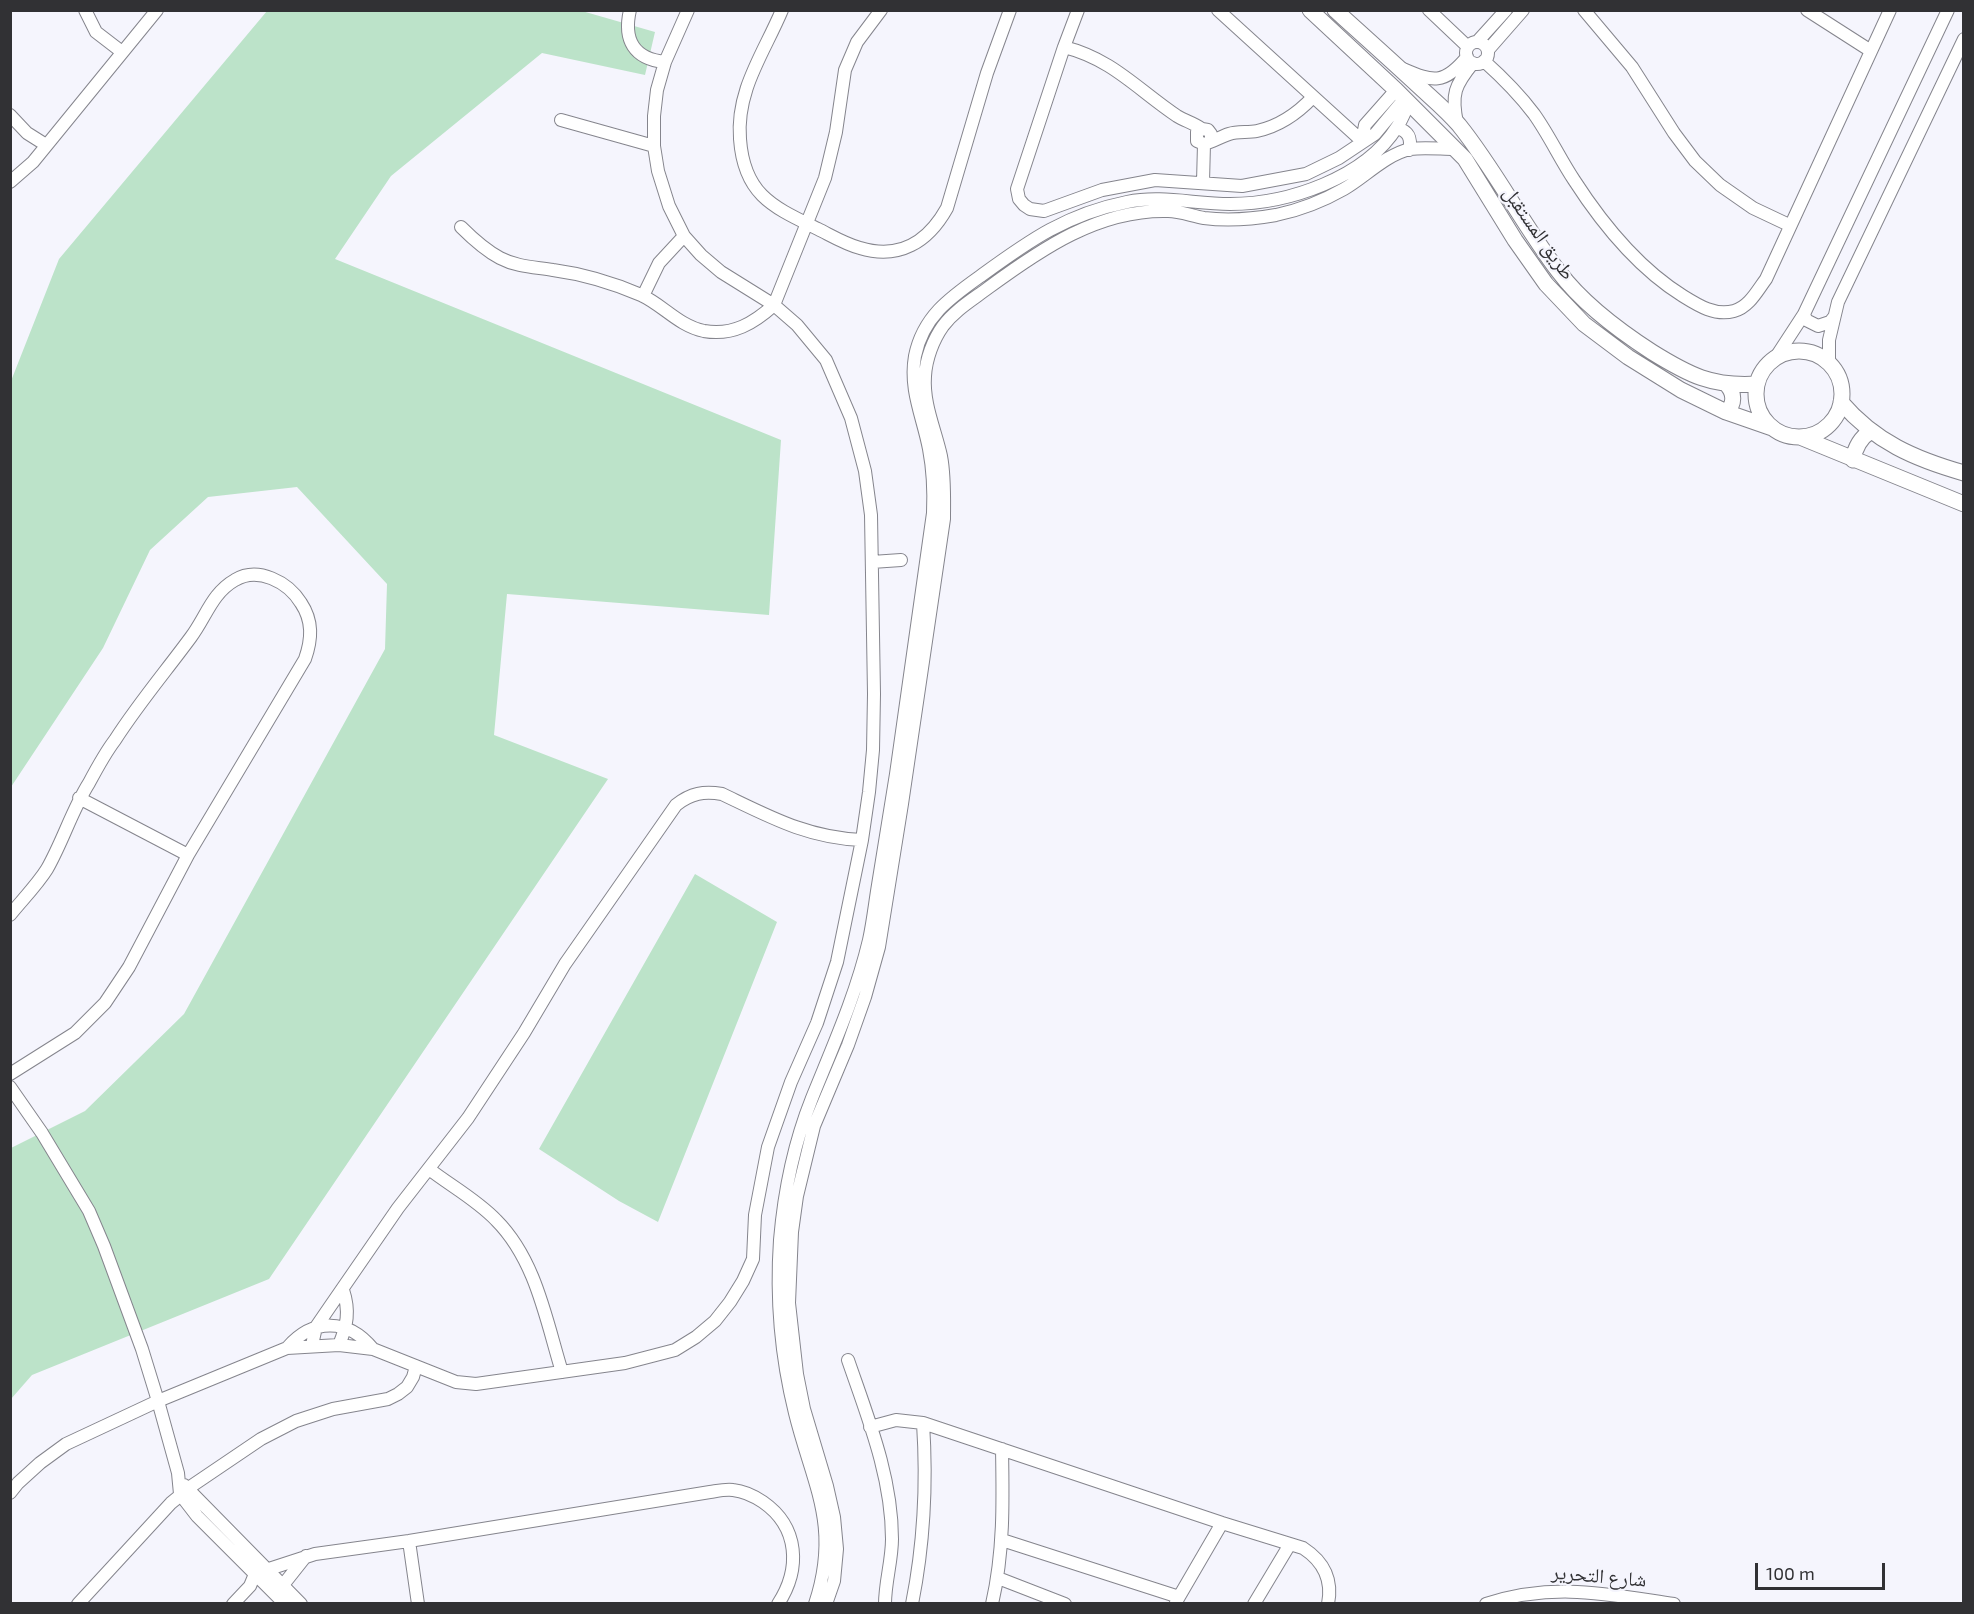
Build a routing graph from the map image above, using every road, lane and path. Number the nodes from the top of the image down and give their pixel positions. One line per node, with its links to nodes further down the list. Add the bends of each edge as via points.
1 (85, 10): 22 (street, via 96,32)
2 (157, 10): 22 (street)
3 (630, 10): 24 (street, via 628,37 634,48 653,61)
4 (687, 10): 24 (street)
5 (782, 10): 40 (street, via 742,99 740,140 748,176 757,191 769,204)
6 (881, 10): 40 (street, via 857,42 845,70 829,165)
7 (1010, 10): 40 (street, via 947,208 938,224 911,246 877,252)
8 (1078, 10): 20 (street)
9 (1218, 10): 26 (street)
10 (1310, 10): 27 (main road, طريق المستقبل)
11 (1335, 10): 25 (main road, طريق المستقبل)
12 (1429, 10): 23 (street)
13 (1506, 10): 23 (street)
14 (1523, 10): 23 (street)
15 (1584, 10): 41 (street, via 1632,67 1695,161 1753,208)
16 (1807, 10): 21 (street)
17 (1890, 10): 21 (street)
18 (1948, 10): 46 (street)
19 (1964, 39): 47 (street)
20 (1064, 47): 32 (street, via 1102,60); 39 (street, via 1017,189 1024,205 1044,211 1101,190 1155,180)
21 (1871, 51): 41 (street)
22 (122, 52): 34 (street)
23 (1476, 53): 25 (street, via 1446,76 1428,80); 30 (street, via 1454,90); 41 (street, via 1528,106 1574,180 1622,244 1672,289 1705,309 1734,311 1746,305 1766,279)
24 (665, 62): 35 (street, via 657,90)
25 (1400, 68): 30 (main road, طريق المستقبل)
26 (1312, 97): 32 (street, via 1294,115 1272,127 1230,134 1214,128); 33 (street)
27 (1403, 97): 31 (street); 33 (street, via 1365,125); 36 (main road, طريق المستقبل)
28 (10, 115): 34 (street)
29 (561, 120): 35 (street)
30 (1457, 123): 50 (main road, طريق المستقبل, via 1560,274 1597,312 1684,372)
31 (1397, 128): 37 (street, via 1409,135); 63 (street, via 1369,157 1336,180 1299,195 1232,204 1166,198 1129,201 1058,224 1026,242 946,301 932,317 915,355 913,376 931,459 933,513)
32 (1203, 136): 39 (street)
33 (1362, 141): 39 (street, via 1306,174 1242,186)
34 (46, 145): 38 (street, via 21,175)
35 (654, 146): 43 (street, via 657,171)
36 (1455, 149): 37 (street); 53 (main road, طريق المستقبل, via 1546,284 1584,324 1655,374)
37 (1409, 150): 63 (street, via 1345,189 1312,205 1277,215 1204,218 1169,211 1133,214 1098,223 1033,255 954,313 943,327 928,358 925,393 941,457 944,519)
38 (10, 182)
39 (1203, 182)
40 (807, 224): 45 (street)
41 (1789, 225)
42 (461, 227): 44 (street, via 502,259 584,276)
43 (684, 236): 44 (street, via 659,263); 45 (street, via 721,272)
44 (643, 297): 45 (street, via 686,324 724,332 743,328)
45 (774, 305): 61 (street, via 826,360 850,418 865,471)
46 (1804, 314): 47 (street, via 1806,320 1818,326); 48 (street)
47 (1834, 317): 49 (street)
48 (1774, 360): 49 (main road, via 1802,351); 51 (main road)
49 (1829, 364): 52 (main road, via 1839,377)
50 (1726, 384): 51 (main road, طريق المستقبل); 53 (main road, via 1733,398)
51 (1757, 384): 54 (main road, via 1760,413)
52 (1841, 402): 55 (main road); 56 (main road, via 1838,413 1822,431)
53 (1726, 412): 54 (main road, طريق المستقبل)
54 (1772, 428): 56 (main road)
55 (1871, 431): 57 (main road, via 1860,440); 58 (main road, via 1903,452)
56 (1800, 437): 57 (main road)
57 (1853, 460): 59 (main road)
58 (1964, 473)
59 (1964, 504)
60 (901, 560): 61 (street)
61 (872, 562): 64 (street, via 873,743)
62 (80, 798): 65 (street); 65 (street, via 114,740 194,634 219,592 247,575 282,583 305,609 311,625 311,642 305,659); 66 (street, via 47,869)
63 (897, 804): 105 (street, via 869,939 853,994 800,1133 780,1238 779,1309 787,1379 824,1512 826,1551); 106 (street, via 879,947 862,1006 814,1126 792,1232 789,1303 796,1374 834,1517 837,1549 834,1581)
64 (862, 840): 69 (street, via 801,830 722,794 709,792 684,799 670,812 565,964 497,1076); 79 (street, via 837,962 768,1147 755,1215 753,1259 743,1281 715,1321 675,1350 625,1363)
65 (188, 855): 67 (street, via 142,945 105,1003 75,1033)
66 (10, 915)
67 (10, 1074)
68 (10, 1087): 80 (street, via 89,1211 124,1297)
69 (429, 1169): 70 (street, via 386,1224); 79 (street, via 494,1218 516,1245 532,1276)
70 (343, 1290): 71 (street); 72 (street)
71 (316, 1327): 72 (street); 73 (street); 75 (street)
72 (346, 1328): 74 (street); 76 (street)
73 (312, 1345): 74 (street); 75 (street)
74 (339, 1345): 76 (street)
75 (287, 1348): 80 (street)
76 (373, 1349): 78 (street)
77 (848, 1360): 82 (street)
78 (416, 1366): 79 (street, via 456,1382 476,1384); 84 (street, via 407,1387 388,1400 333,1409 296,1421)
79 (562, 1372)
80 (158, 1401): 84 (street); 85 (street, via 66,1444 39,1463)
81 (924, 1422): 82 (street, via 896,1420); 83 (street); 108 (street, via 925,1486)
82 (870, 1427): 107 (street, via 890,1508 892,1539)
83 (1002, 1449): 87 (street); 88 (street)
84 (183, 1488): 86 (street); 99 (street)
85 (10, 1493)
86 (202, 1512): 91 (street); 92 (street)
87 (1222, 1523): 90 (street); 98 (street)
88 (1002, 1540): 95 (street); 98 (street)
89 (409, 1541): 93 (street); 103 (street); 104 (street, via 735,1490 756,1497 771,1508 790,1537 793,1573)
90 (1290, 1544): 111 (street); 112 (street, via 1303,1548 1324,1566 1329,1580)
91 (245, 1546): 92 (street); 94 (street)
92 (236, 1555): 96 (street)
93 (306, 1556): 94 (street); 97 (street)
94 (269, 1569): 97 (street)
95 (998, 1578): 109 (street); 110 (street)
96 (256, 1581): 100 (street); 101 (street)
97 (283, 1585): 102 (street)
98 (1177, 1600)
99 (78, 1604)
100 (233, 1604)
101 (285, 1604)
102 (301, 1604)
103 (418, 1604)
104 (778, 1604)
105 (815, 1604)
106 (826, 1604)
107 (885, 1604)
108 (912, 1604)
109 (992, 1604)
110 (1065, 1604)
111 (1254, 1604)
112 (1329, 1604)
113 (1486, 1604): 114 (street, شارع التحرير, via 1524,1593 1567,1590)
114 (1674, 1604)

